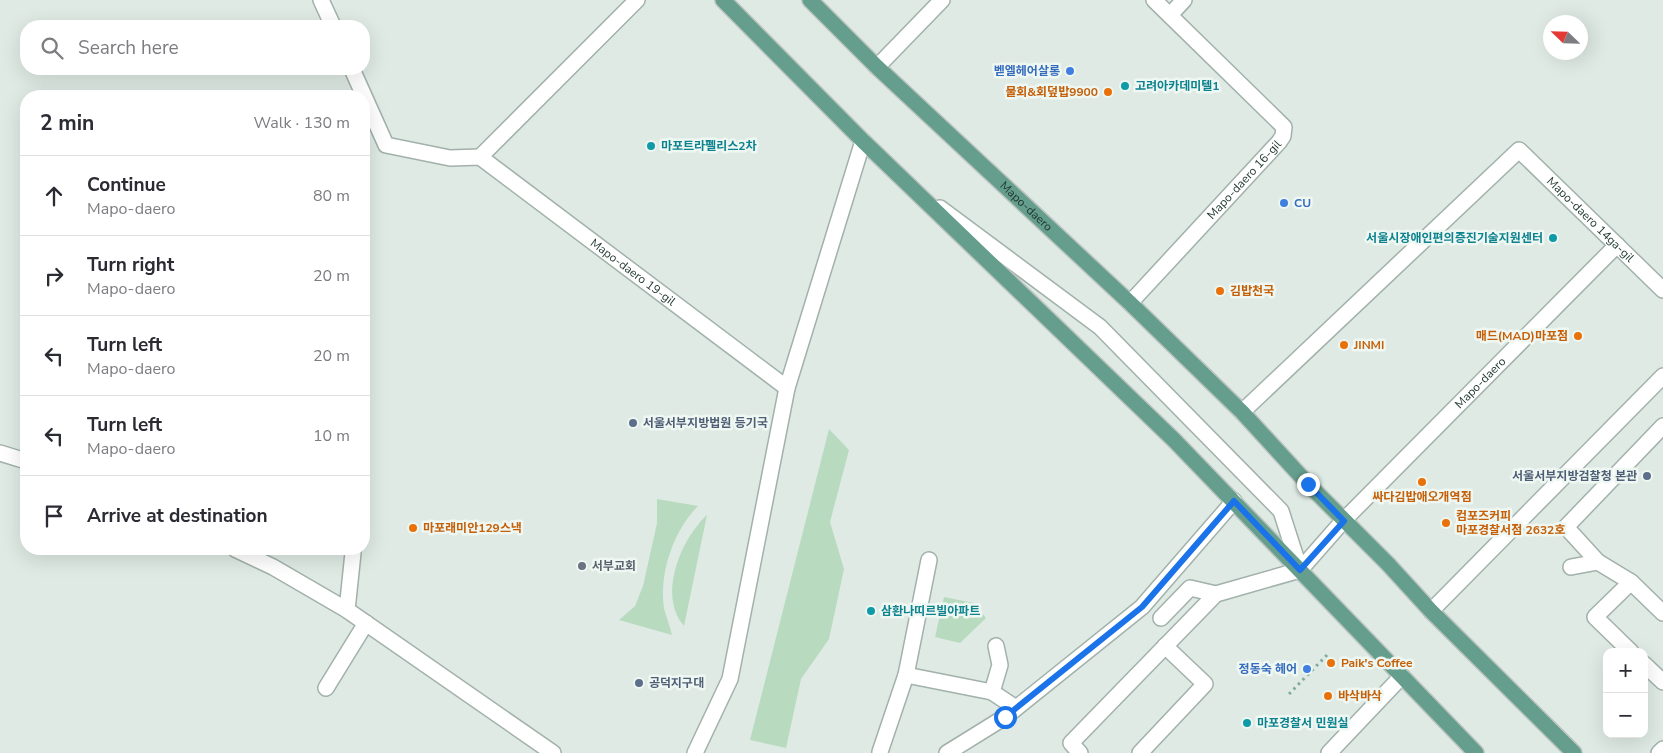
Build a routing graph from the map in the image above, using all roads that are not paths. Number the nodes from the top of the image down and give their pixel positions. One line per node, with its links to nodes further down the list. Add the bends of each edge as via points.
1 (321, 0): 9 (street)
2 (637, 0): 15 (street)
3 (723, 0): 14 (main road)
4 (810, 0): 10 (main road, Mapo-daero)
5 (942, 0): 10 (street)
6 (1154, 0): 8 (street)
7 (1184, 0): 8 (street)
8 (1170, 15): 19 (street, Mapo-daero 16-gil, via 1284,127 1279,142)
9 (330, 20)
10 (877, 68): 19 (main road, Mapo-daero)
11 (355, 75): 12 (street)
12 (361, 90)
13 (370, 109): 15 (street, via 386,145 450,158)
14 (862, 141): 16 (main road); 21 (street)
15 (480, 157): 21 (street, Mapo-daero 19-gil)
16 (908, 184): 26 (main road); 33 (street, via 1100,327 1282,511)
17 (1617, 245): 18 (street, Mapo-daero 14ga-gil); 22 (street, Mapo-daero 14ga-gil, via 1519,150); 27 (street, Mapo-daero)
18 (1663, 290)
19 (1130, 303): 22 (main road, Mapo-daero)
20 (1663, 376): 37 (street)
21 (787, 388): 54 (street, via 730,680)
22 (1242, 412): 27 (main road, Mapo-daero)
23 (1663, 426): 31 (street, via 1566,527)
24 (0, 453): 25 (street)
25 (20, 460)
26 (1234, 501): 33 (main road); 50 (street, via 1142,607)
27 (1344, 521): 33 (street, Mapo-daero); 37 (main road, Mapo-daero)
28 (247, 555): 36 (street)
29 (353, 555): 36 (street)
30 (929, 560): 45 (street)
31 (1598, 562): 32 (street); 34 (street)
32 (1571, 567)
33 (1300, 570): 35 (street); 46 (main road)
34 (1631, 582): 38 (street); 43 (street, via 1595,617)
35 (1216, 594): 39 (street, via 1190,588); 42 (street)
36 (347, 610): 40 (street)
37 (1431, 611): 60 (main road, Mapo-daero)
38 (1663, 613)
39 (1161, 618)
40 (366, 623): 48 (street); 53 (street)
41 (996, 646): 49 (street, via 1000,665)
42 (1165, 646): 56 (street, via 1071,744); 57 (street, via 1205,684)
43 (1627, 648)
44 (1648, 668): 47 (street)
45 (906, 675): 49 (street); 52 (street)
46 (1402, 676): 58 (street); 59 (main road)
47 (1663, 682)
48 (326, 688)
49 (992, 692): 50 (street)
50 (1016, 708): 55 (street)
51 (1663, 749): 61 (street)
52 (880, 752)
53 (553, 753)
54 (696, 753)
55 (947, 753)
56 (1080, 753)
57 (1140, 753)
58 (1329, 753)
59 (1476, 753)
60 (1574, 753)
61 (1659, 753)

